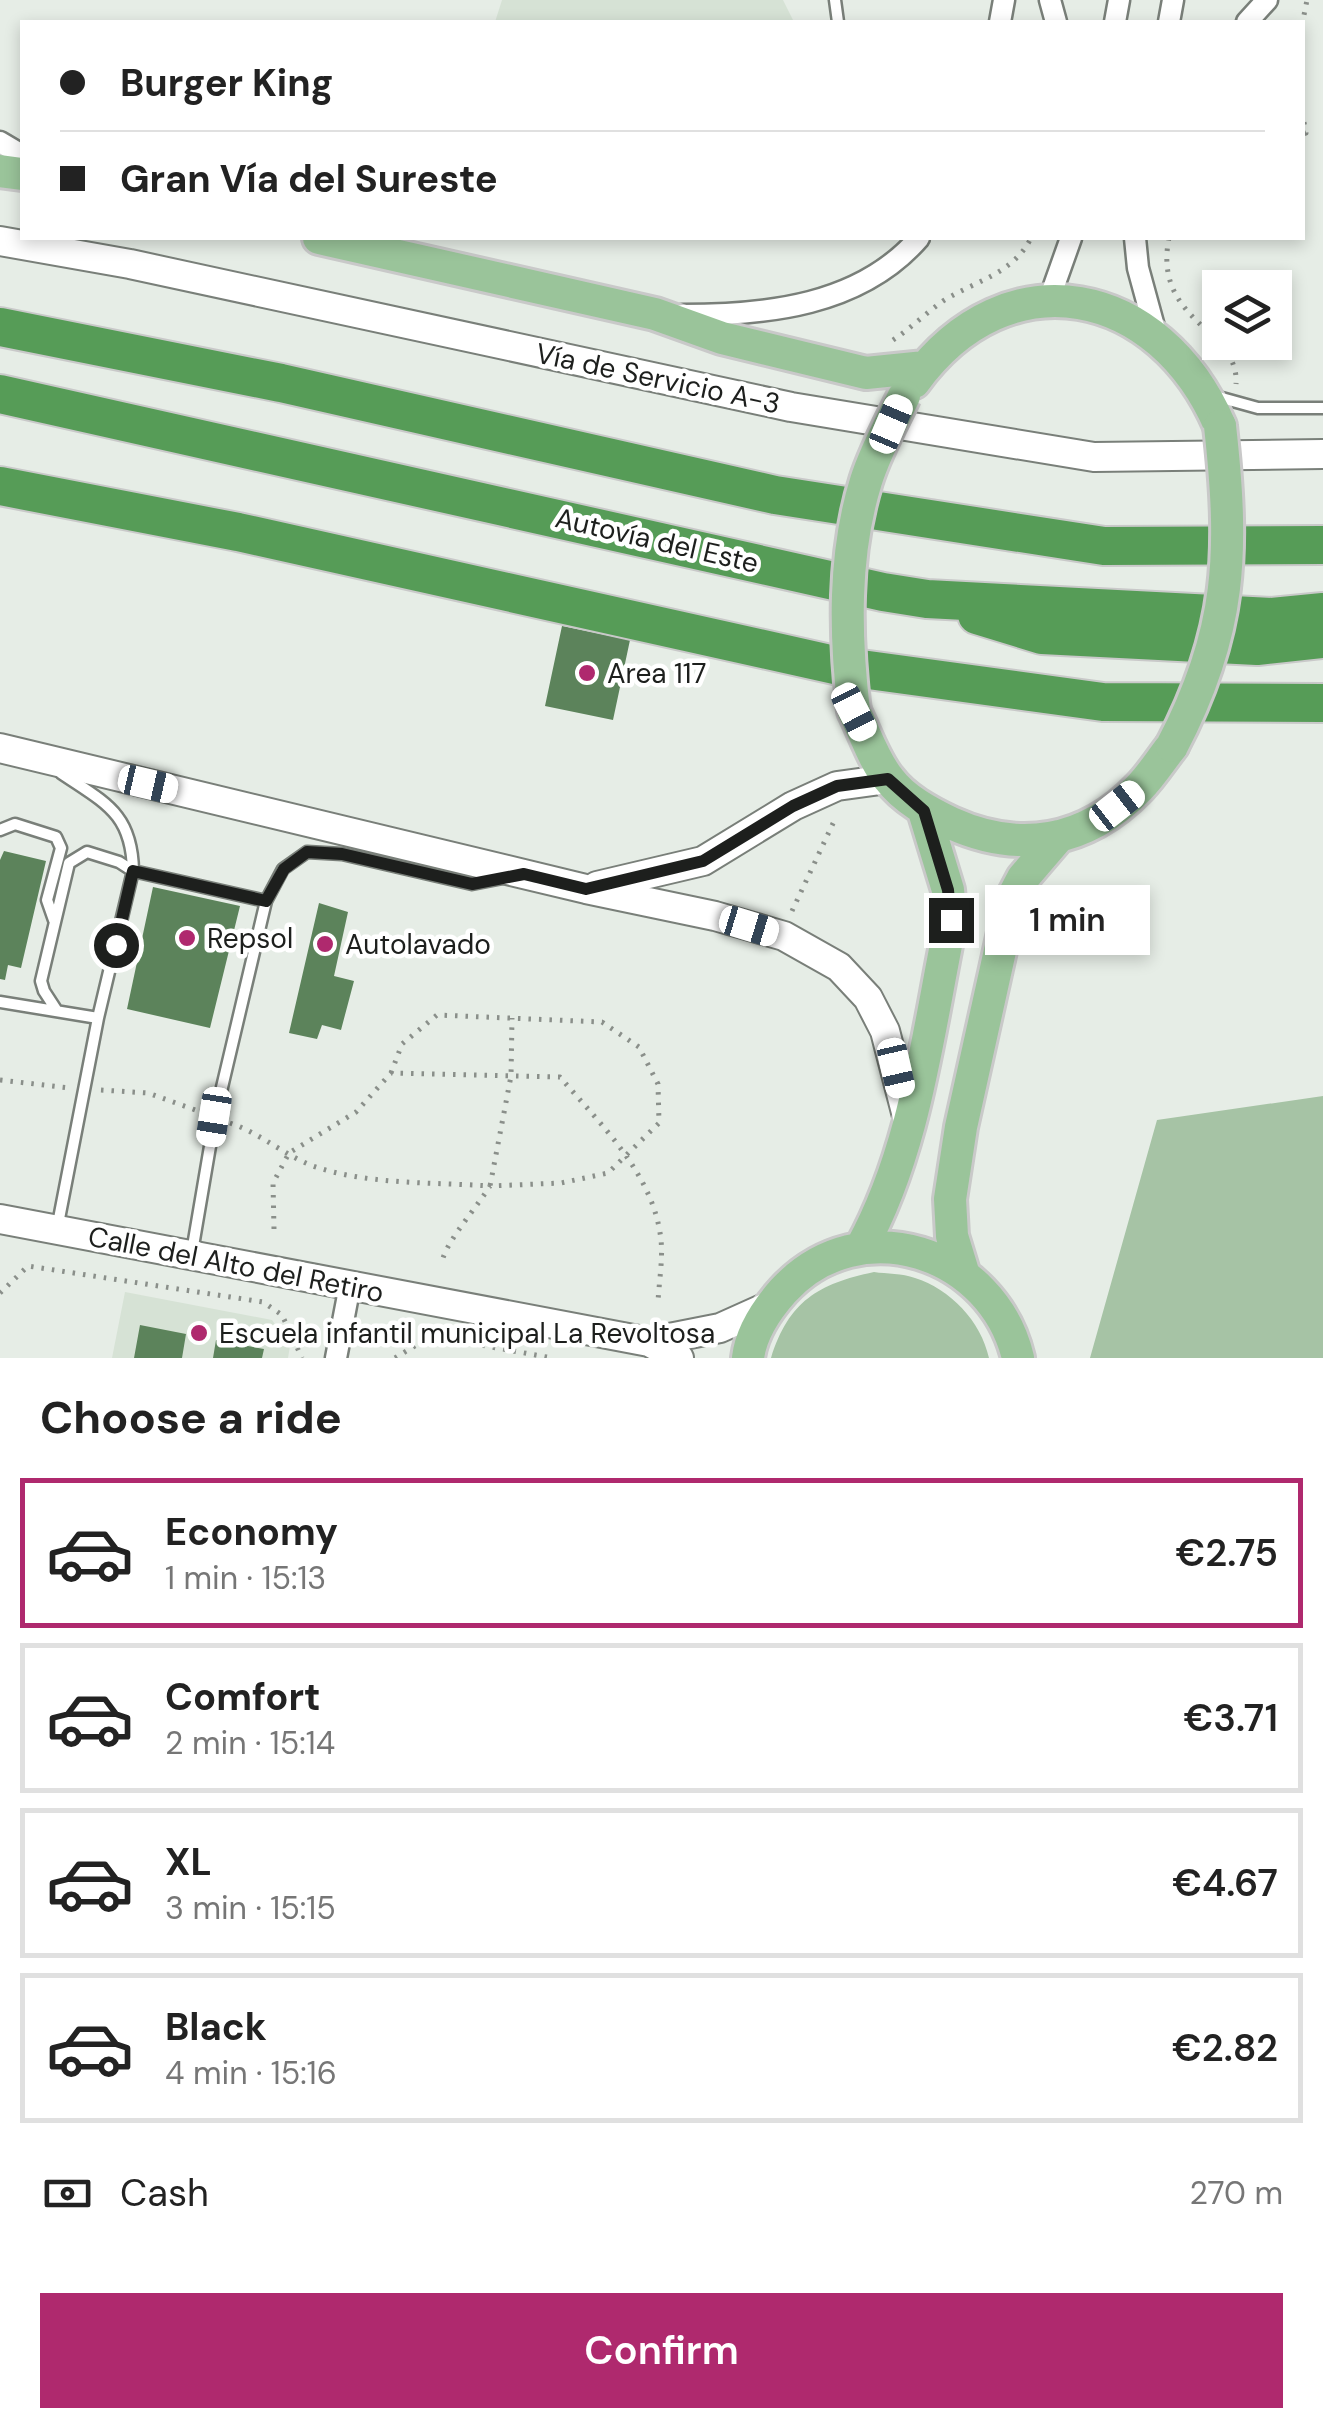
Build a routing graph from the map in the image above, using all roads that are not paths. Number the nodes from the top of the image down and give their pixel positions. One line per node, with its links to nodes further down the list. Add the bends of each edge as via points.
1 (1267, 0): 2 (street)
2 (1249, 20)
3 (328, 240): 9 (main road)
4 (917, 240): 9 (street, via 854,286 795,306 752,314)
5 (1070, 240): 8 (street)
6 (1136, 240): 11 (street)
7 (0, 241): 16 (main road, Vía de Servicio A-3, via 791,407 1094,458)
8 (1050, 300): 11 (main road, via 1100,306); 12 (main road, via 995,312)
9 (655, 314): 12 (main road)
10 (0, 327): 18 (highway, via 774,495 1104,546)
11 (1156, 334): 14 (main road)
12 (895, 383): 25 (main road, bridge, via 866,481 850,568 846,647 854,712)
13 (0, 394): 19 (highway, Autovía del Este)
14 (1220, 407): 15 (lane); 28 (main road, bridge, via 1229,504 1226,590 1199,696 1138,789 1096,822)
15 (1323, 408)
16 (1323, 454)
17 (0, 486): 22 (highway, via 840,666 1103,702)
18 (1323, 545)
19 (927, 599): 20 (highway, Autovía del Este, via 1272,617); 21 (highway, via 1042,636 1256,646)
20 (1323, 612)
21 (1323, 639)
22 (1323, 703)
23 (0, 748): 24 (main road)
24 (35, 756): 29 (lane, via 109,806 126,826); 30 (main road)
25 (888, 779): 26 (main road); 31 (main road, via 837,786 703,861)
26 (924, 811): 28 (main road, via 982,837 1013,842); 37 (main road, via 951,920)
27 (0, 830): 33 (lane, via 15,824 56,837 61,848 47,900)
28 (1059, 836): 42 (main road, via 1012,901 965,1108 950,1199)
29 (133, 871): 32 (lane); 33 (lane, via 87,852 77,857 69,863); 36 (lane)
30 (524, 874): 31 (main road); 32 (lane, via 472,884 307,852 284,869)
31 (586, 889): 37 (main road, via 784,936 840,966 885,1031)
32 (266, 901): 41 (lane, via 214,1117)
33 (54, 921): 35 (lane, via 41,980)
34 (0, 1002): 35 (lane)
35 (57, 1010): 36 (lane)
36 (98, 1018): 39 (lane)
37 (909, 1126): 40 (main road, via 892,1186)
38 (0, 1219): 39 (main road, Calle del Alto del Retiro)
39 (57, 1230): 41 (main road, Calle del Alto del Retiro)
40 (862, 1248): 42 (main road, via 931,1255); 44 (main road, via 826,1259)
41 (192, 1256): 43 (main road, Calle del Alto del Retiro)
42 (963, 1272): 49 (main road, via 992,1300)
43 (350, 1285): 45 (main road, Calle del Alto del Retiro); 46 (street)
44 (769, 1306): 45 (main road, Calle del Alto del Retiro, via 720,1328); 48 (main road)
45 (650, 1342): 47 (main road, Calle del Alto del Retiro)
46 (336, 1358)
47 (679, 1358)
48 (748, 1358)
49 (1018, 1358)

